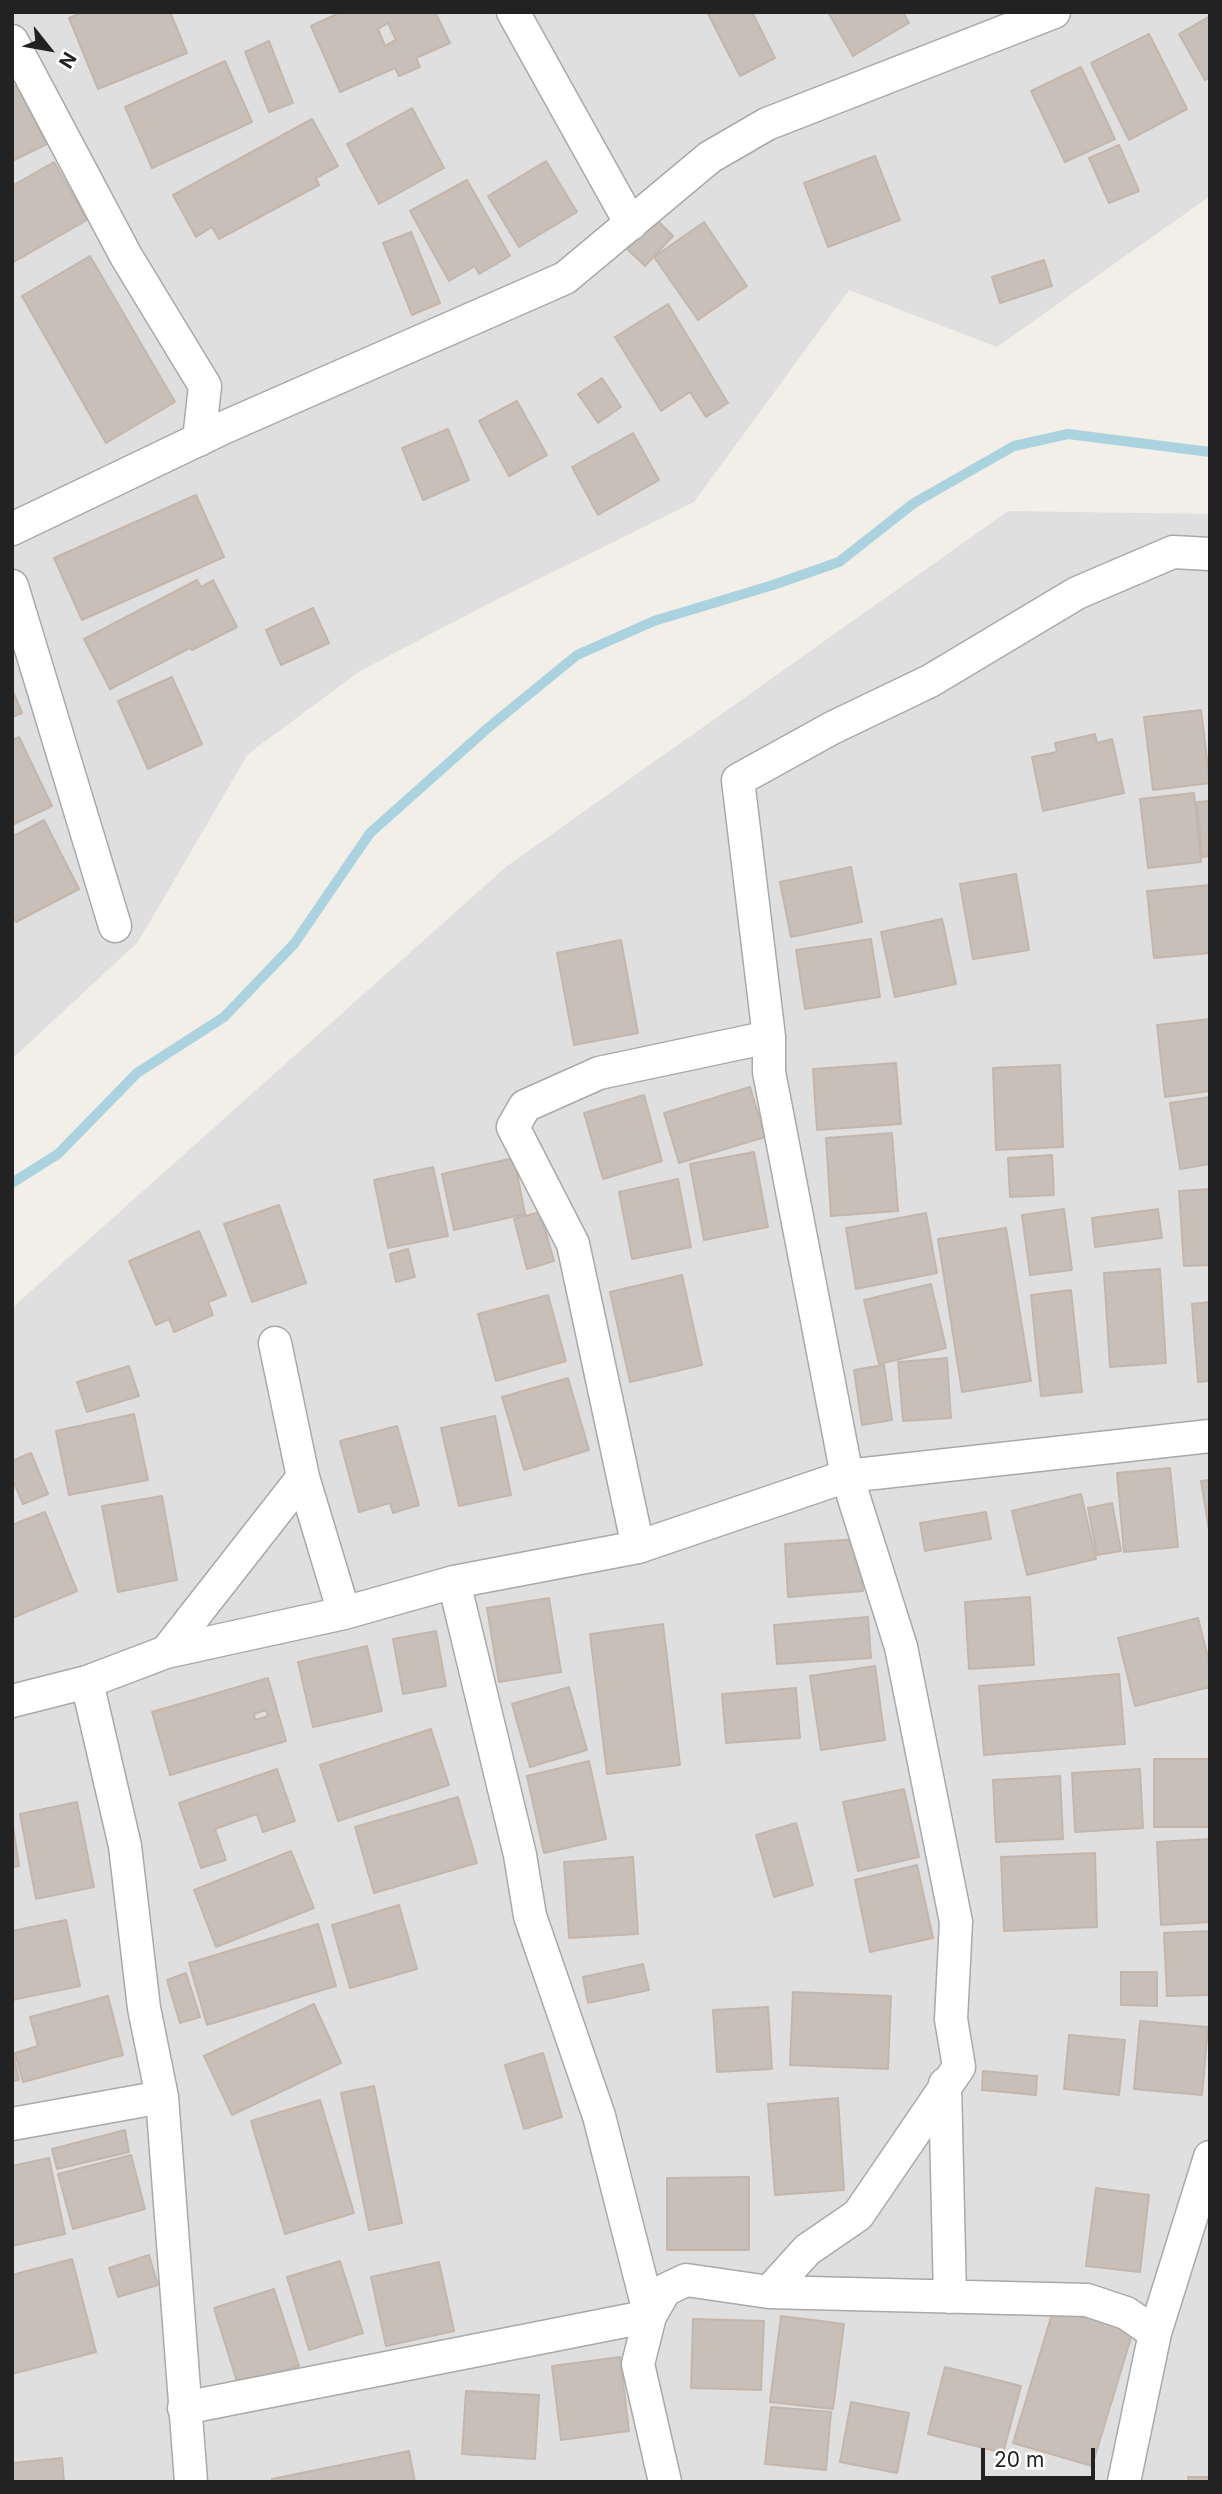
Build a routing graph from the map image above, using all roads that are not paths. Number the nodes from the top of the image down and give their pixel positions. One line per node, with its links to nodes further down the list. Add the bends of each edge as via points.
1 (513, 12): 4 (street)
2 (1054, 12): 4 (street, via 767,124 710,157)
3 (12, 41): 5 (street, via 126,256 205,386)
4 (631, 224): 5 (street, via 565,278)
5 (199, 440): 6 (street)
6 (12, 529)
7 (1210, 554): 10 (street, via 1173,552 1077,593 930,681 738,780)
8 (12, 586): 9 (street)
9 (116, 926)
10 (769, 1037): 13 (street, via 769,1072); 15 (street, via 599,1073 525,1106 513,1127 573,1244)
11 (275, 1343): 14 (street)
12 (1210, 1436): 13 (street)
13 (847, 1476): 15 (street); 21 (street, via 901,1647 956,1922 951,2018 959,2067)
14 (303, 1477): 17 (street); 18 (street)
15 (638, 1548): 16 (street)
16 (454, 1582): 17 (street); 27 (street, via 520,1855 530,1916 599,2116)
17 (344, 1613): 18 (street)
18 (166, 1652): 19 (street)
19 (87, 1682): 20 (street); 22 (street, via 125,1846 144,2007)
20 (12, 1701)
21 (946, 2084): 25 (street, via 858,2215 807,2250); 26 (street)
22 (162, 2097): 23 (street); 29 (street)
23 (12, 2124)
24 (1210, 2157): 28 (street)
25 (769, 2292): 26 (street); 27 (street, via 686,2280 665,2290)
26 (950, 2297): 28 (street, via 1087,2300 1126,2313)
27 (650, 2316): 29 (street); 31 (street, via 638,2364)
28 (1155, 2333): 32 (street)
29 (184, 2409): 30 (street)
30 (191, 2482)
31 (665, 2482)
32 (1124, 2482)

